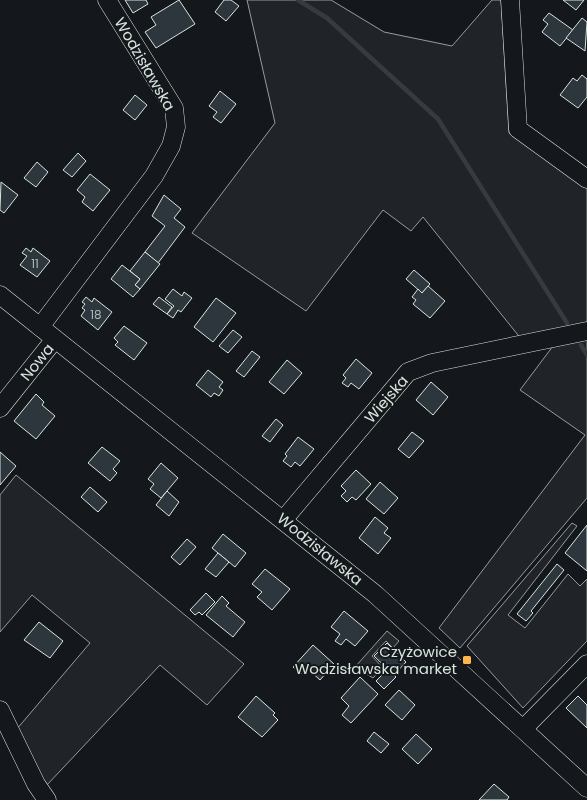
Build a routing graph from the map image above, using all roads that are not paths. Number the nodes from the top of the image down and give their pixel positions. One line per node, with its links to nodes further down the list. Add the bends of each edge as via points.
1 (107, 0): 5 (street, Wodzisławska, via 174,108 176,127 171,146 154,176)
2 (510, 0): 3 (street, via 518,129)
3 (587, 179)
4 (0, 295): 5 (street, Wodzisławska)
5 (40, 327): 7 (street, Wodzisławska)
6 (587, 331): 9 (street, Wiejska, via 432,363 408,372)
7 (55, 339): 8 (street, Nowa); 9 (street, Wodzisławska)
8 (0, 408)
9 (284, 519): 12 (street, Wodzisławska, via 375,594)
10 (587, 664): 12 (street)
11 (0, 710): 14 (street)
12 (523, 729): 13 (street, Wodzisławska)
13 (587, 788)
14 (47, 800)

